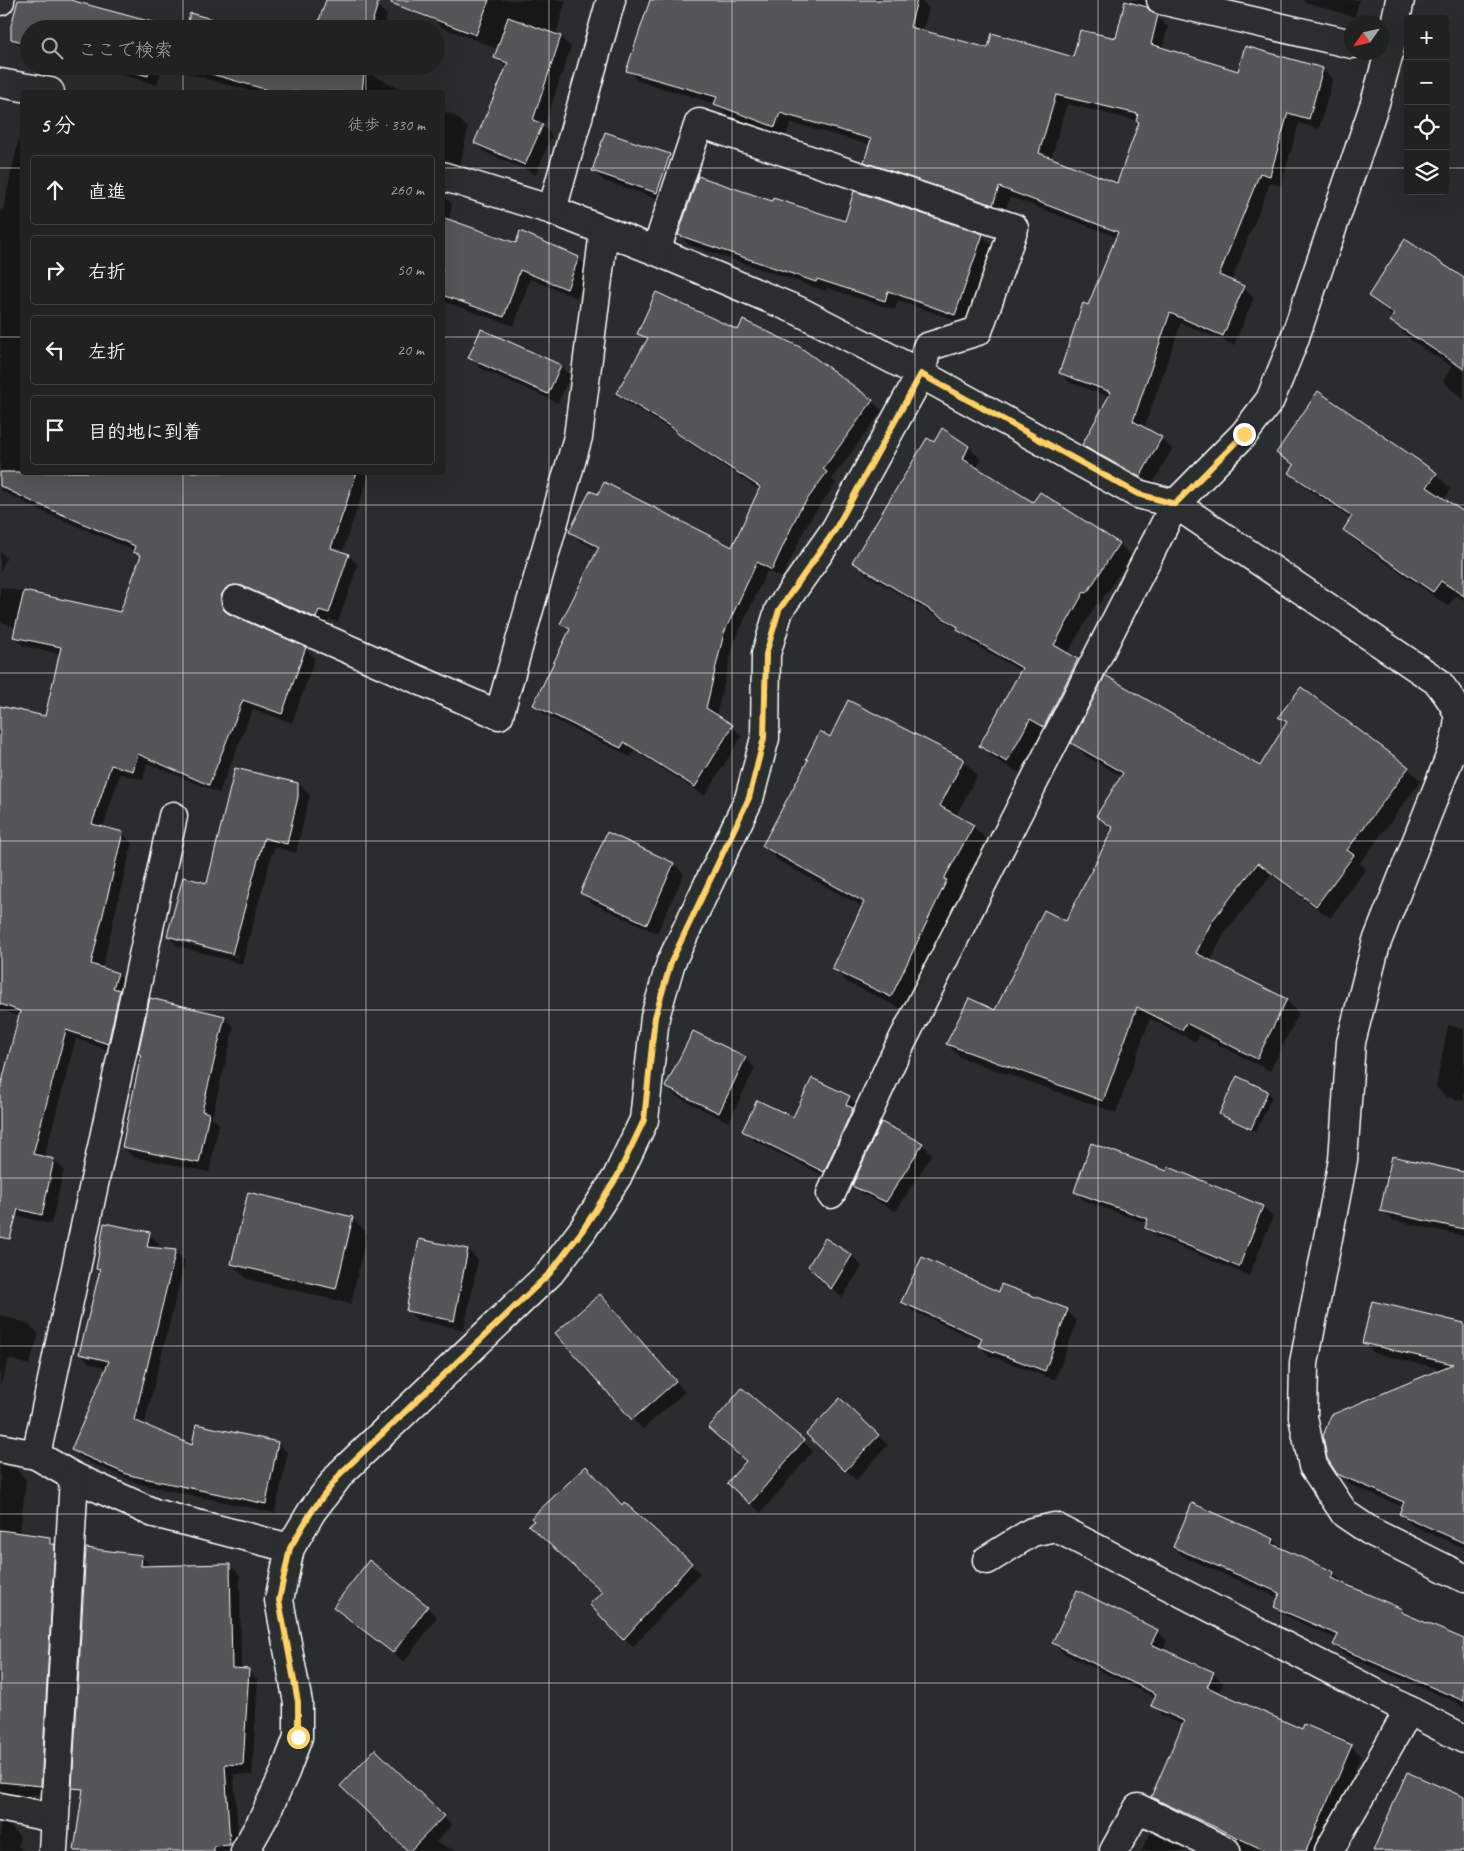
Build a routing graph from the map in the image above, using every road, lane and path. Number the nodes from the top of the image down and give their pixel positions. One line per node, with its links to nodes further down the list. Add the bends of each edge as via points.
1 (611, 0): 10 (street)
2 (1161, 0): 5 (street)
3 (1400, 0): 4 (street)
4 (1389, 38)
5 (1344, 42)
6 (1383, 60): 14 (street, via 1375,103 1293,343 1270,400 1244,434)
7 (0, 83): 8 (street)
8 (39, 90)
9 (445, 177): 10 (street)
10 (552, 210): 11 (street)
11 (604, 231): 12 (street); 15 (street, via 578,437 499,715)
12 (656, 251): 13 (street, via 799,311); 13 (street, via 699,123 1014,228 978,331 927,347)
13 (921, 374): 14 (street, via 1138,494); 22 (street, via 835,530 779,610 766,654 764,738 749,798 671,962 655,1017 644,1120 617,1177 550,1273 341,1473 312,1511)
14 (1175, 504): 16 (street, via 1438,682); 18 (street, via 891,1062)
15 (236, 600)
16 (1460, 707): 24 (street, via 1451,754 1376,944 1351,1042 1343,1160 1304,1363 1304,1417 1314,1466 1345,1514)
17 (174, 816): 20 (street)
18 (831, 1194)
19 (0, 1448): 20 (street)
20 (36, 1455): 21 (street)
21 (74, 1477): 22 (street, via 154,1513); 28 (street)
22 (290, 1548): 30 (street, via 279,1600 298,1702 298,1737 269,1808)
23 (987, 1560): 25 (street, via 1032,1532 1055,1527)
24 (1464, 1578)
25 (1410, 1710): 26 (street); 33 (street)
26 (1464, 1739)
27 (0, 1807): 28 (street)
28 (54, 1818): 29 (street)
29 (52, 1851)
30 (245, 1851)
31 (1114, 1851): 32 (street, via 1138,1808)
32 (1226, 1851)
33 (1329, 1851)

